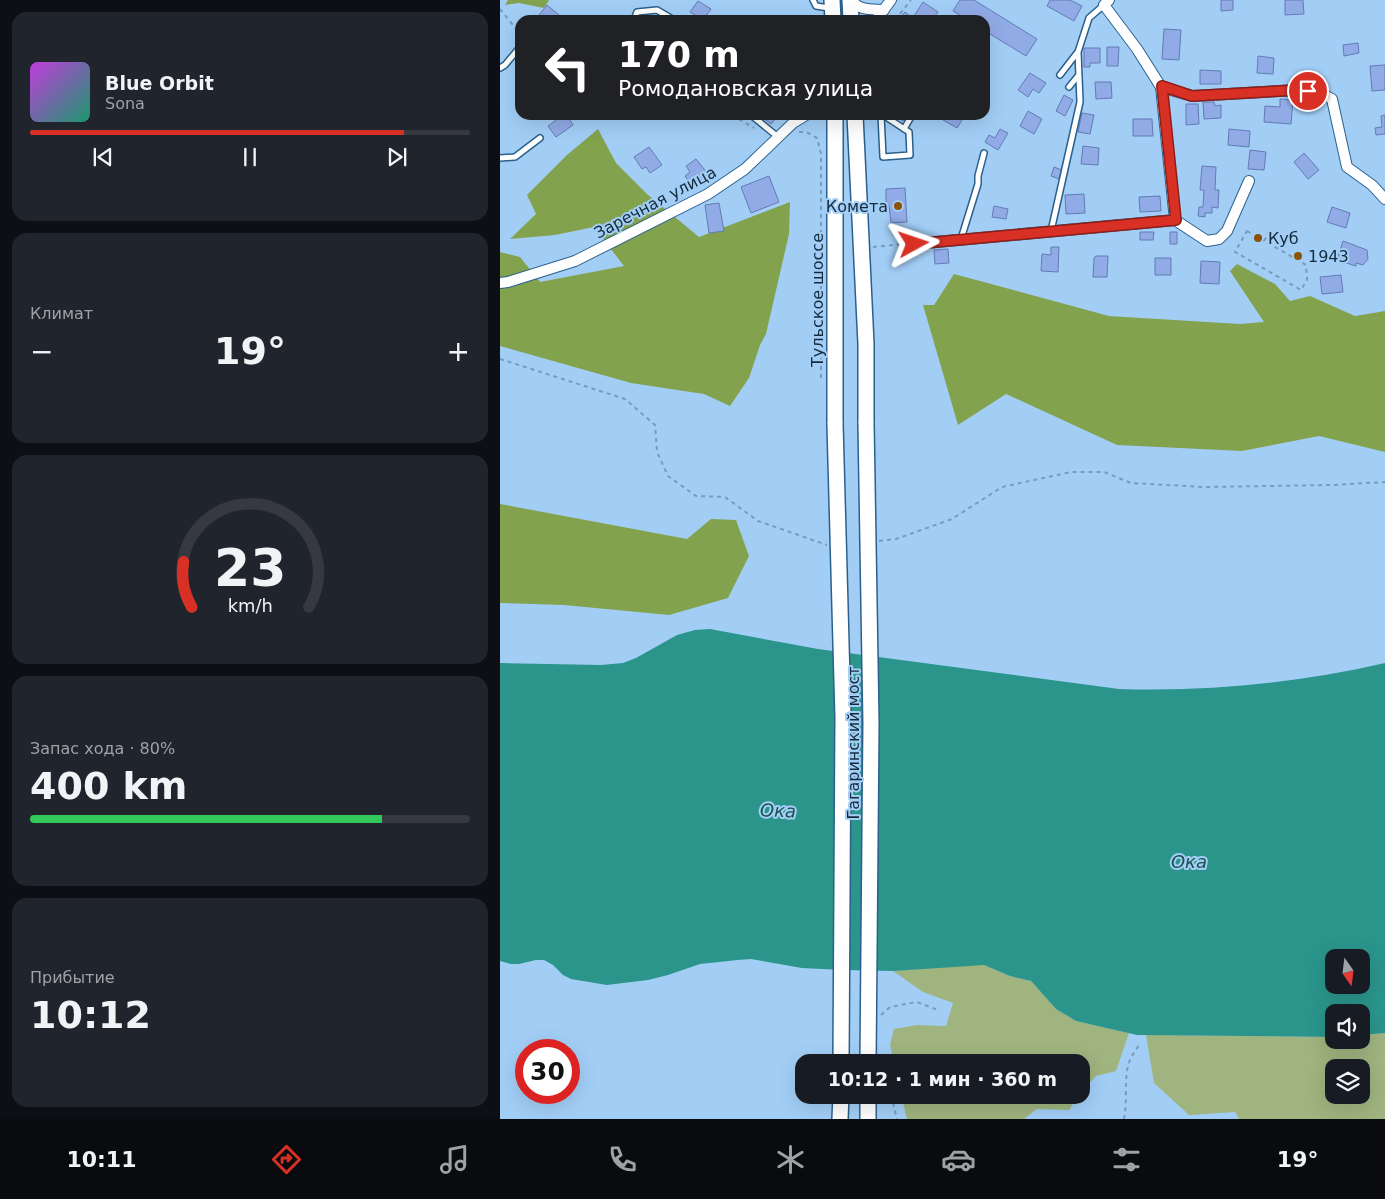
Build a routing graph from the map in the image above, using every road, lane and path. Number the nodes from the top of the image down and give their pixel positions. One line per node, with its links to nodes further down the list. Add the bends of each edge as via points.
1 (813, 0): 7 (lane, via 816,6)
2 (851, 0): 8 (street, via 861,8); 11 (main road)
3 (891, 0): 8 (street)
4 (911, 0): 13 (path)
5 (1106, 3): 15 (lane, via 1090,18); 20 (street)
6 (500, 9): 14 (path)
7 (832, 9)
8 (884, 10): 12 (street)
9 (636, 15): 10 (lane, via 637,12 657,10)
10 (666, 15)
11 (851, 15)
12 (880, 15)
13 (898, 15)
14 (515, 26)
15 (1078, 52): 18 (lane); 19 (lane)
16 (515, 53): 17 (lane)
17 (500, 68)
18 (1060, 75)
19 (1079, 76): 21 (lane); 40 (lane, via 1080,102)
20 (1162, 86): 37 (street, via 1192,96 1298,90 1318,92 1332,99 1347,167); 38 (street)
21 (1069, 87)
22 (742, 120): 33 (path)
23 (756, 120): 33 (lane)
24 (797, 120): 33 (street, Заречная улица)
25 (835, 120): 48 (main road, Тульское шоссе)
26 (855, 120): 56 (main road, Гагаринский мост, bridge, via 866,344 871,724)
27 (882, 120): 30 (lane, via 883,156 910,155 909,132)
28 (890, 120): 30 (lane)
29 (909, 120): 30 (lane)
30 (904, 129)
31 (796, 132): 47 (path, via 806,132 817,138 821,154)
32 (540, 138): 35 (lane, via 514,157)
33 (776, 138): 45 (street, Заречная улица, via 745,169 708,194 576,261)
34 (984, 153): 41 (lane, via 978,184)
35 (500, 158)
36 (1249, 181): 38 (street, via 1226,231 1219,239 1207,241)
37 (1385, 199)
38 (1176, 220): 40 (street)
39 (1272, 227): 42 (path)
40 (1051, 231): 41 (street)
41 (960, 239): 43 (street)
42 (1264, 241): 42 (path, via 1306,265 1307,280 1301,290 1235,252 1247,231)
43 (914, 244): 44 (path)
44 (871, 247)
45 (500, 283)
46 (500, 359): 51 (path, via 625,399 655,425 657,452 668,476 696,496 726,497 758,521 825,545)
47 (821, 381)
48 (835, 424): 55 (main road, Гагаринский мост, bridge, via 843,717)
49 (1385, 482): 50 (path, via 1204,487 1131,484 1104,472 1072,472 1002,487 952,519 896,539)
50 (878, 541)
51 (834, 544)
52 (938, 1010): 53 (path, via 917,1002 890,1007)
53 (877, 1019)
54 (1140, 1044): 63 (path, via 1129,1061)
55 (841, 1054)
56 (868, 1054)
57 (840, 1104): 60 (main road)
58 (868, 1104): 61 (main road)
59 (893, 1104): 62 (path)
60 (840, 1119)
61 (868, 1119)
62 (897, 1119)
63 (1124, 1119)

